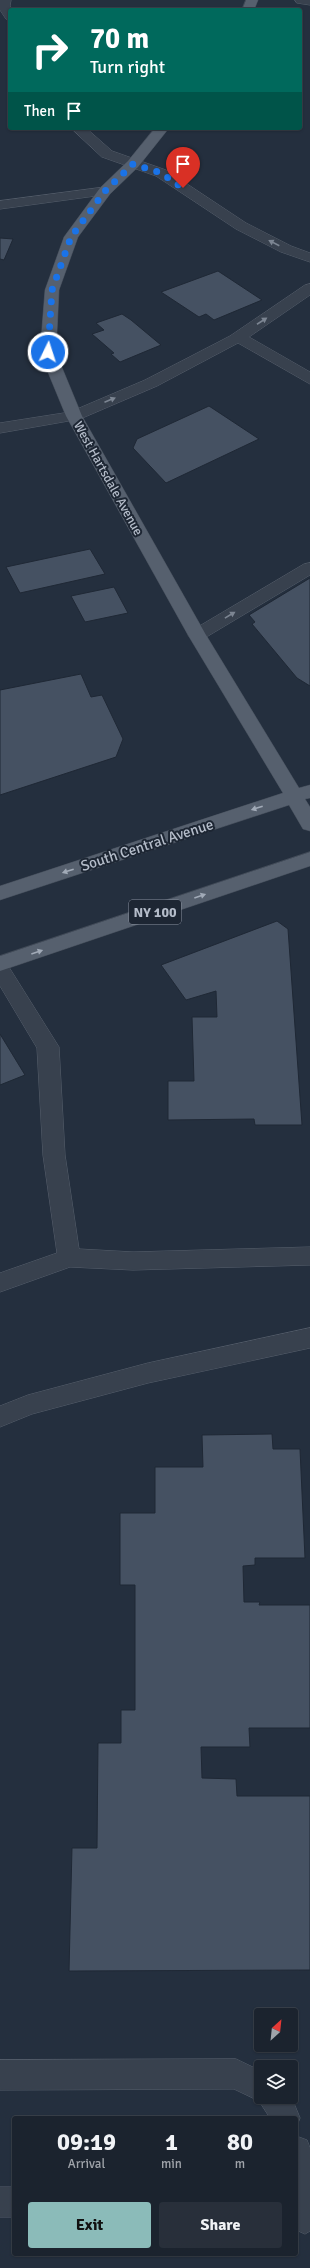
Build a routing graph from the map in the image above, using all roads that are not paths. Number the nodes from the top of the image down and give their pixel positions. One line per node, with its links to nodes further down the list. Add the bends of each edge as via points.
1 (301, 0): 2 (street)
2 (310, 2)
3 (80, 130): 5 (street, via 107,154)
4 (160, 130): 5 (main road, West Hartsdale Avenue)
5 (133, 164): 6 (main road, West Hartsdale Avenue); 8 (street, one-way to 5, via 241,226 161,173)
6 (105, 191): 7 (street); 12 (main road, West Hartsdale Avenue, via 71,237 52,290 48,352)
7 (0, 205)
8 (310, 258)
9 (310, 288): 10 (street, one-way to 9)
10 (238, 337): 11 (street); 12 (street, one-way to 10, via 151,383)
11 (310, 379)
12 (74, 416): 13 (street); 15 (main road, West Hartsdale Avenue)
13 (0, 428)
14 (310, 568): 15 (street, one-way to 14)
15 (197, 635): 16 (main road, West Hartsdale Avenue)
16 (302, 794): 17 (main road, West Hartsdale Avenue); 19 (main road, South Central Avenue, one-way to 19)
17 (310, 824)
18 (310, 859): 20 (main road, NY 100, one-way to 18)
19 (0, 893)
20 (0, 964)
21 (0, 970): 23 (street, via 48,1047 54,1155)
22 (310, 1256): 23 (street, via 133,1261)
23 (69, 1258): 24 (street)
24 (0, 1283)
25 (310, 1338): 26 (street, via 148,1373 28,1404)
26 (0, 1417)
27 (0, 2075): 28 (street, via 236,2074)
28 (254, 2083)
29 (278, 2104): 30 (street)
30 (284, 2116)
31 (298, 2168): 34 (street)
32 (0, 2202): 33 (street)
33 (12, 2202)
34 (304, 2218)

